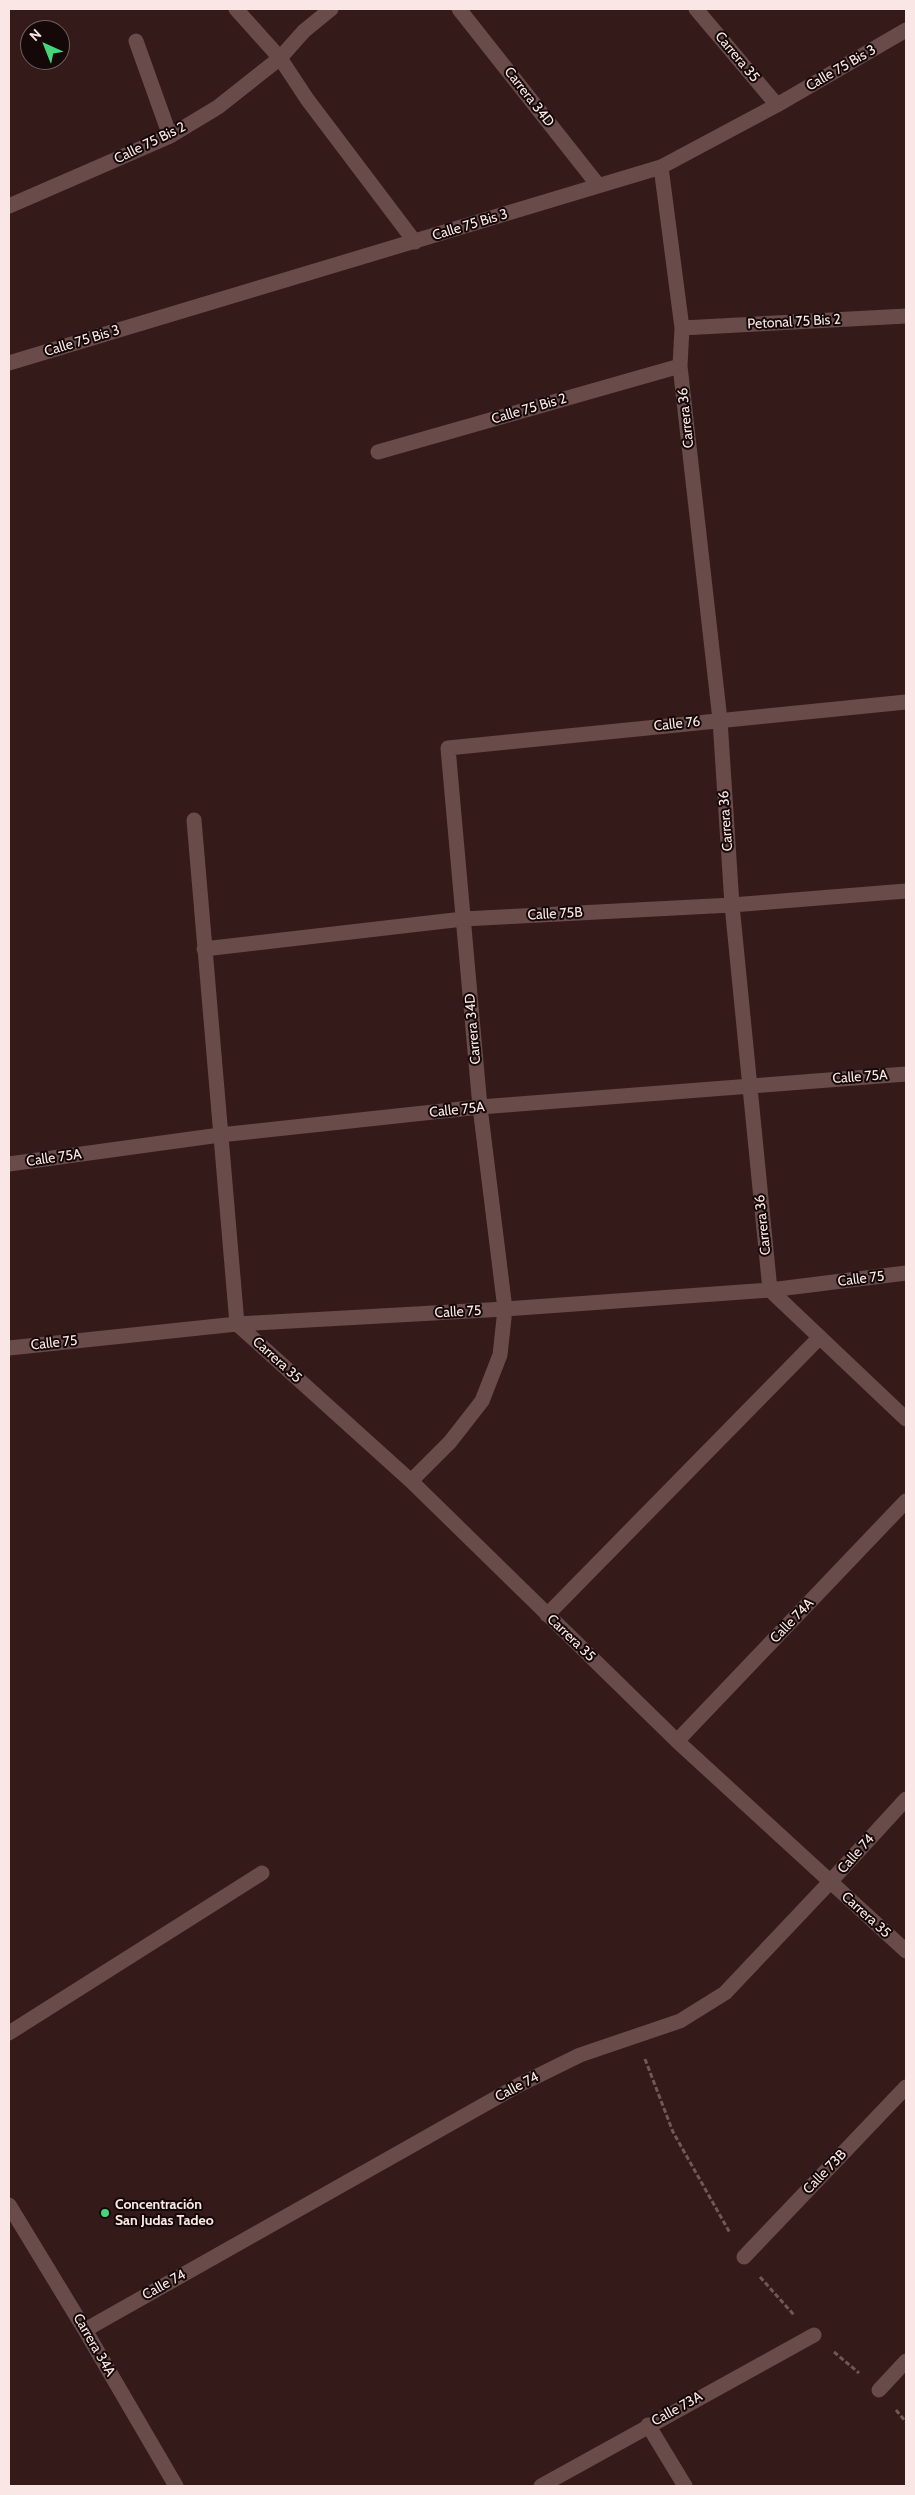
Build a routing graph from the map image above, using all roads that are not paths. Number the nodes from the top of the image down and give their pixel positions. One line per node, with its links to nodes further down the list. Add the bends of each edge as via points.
1 (236, 9): 7 (street)
2 (331, 9): 7 (street, via 304,31)
3 (459, 9): 11 (street, Carrera 34D)
4 (696, 9): 8 (street, Carrera 35)
5 (906, 30): 8 (street, Calle 75 Bis 3)
6 (136, 41): 9 (street)
7 (280, 58): 9 (street, Calle 75 Bis 2, via 218,107); 13 (street, via 307,99)
8 (777, 105): 10 (street, Calle 75 Bis 3)
9 (170, 136): 12 (street, Calle 75 Bis 2)
10 (661, 167): 11 (street, Calle 75 Bis 3); 15 (street, Carrera 36)
11 (598, 185): 13 (street, Calle 75 Bis 3)
12 (9, 206)
13 (416, 242): 16 (street, Calle 75 Bis 3)
14 (906, 316): 15 (street, Petonal 75 Bis 2)
15 (682, 328): 17 (street, Carrera 36)
16 (9, 363)
17 (680, 366): 18 (street, Calle 75 Bis 2); 20 (street, Carrera 36)
18 (378, 452)
19 (906, 702): 20 (street, Calle 76)
20 (720, 720): 21 (street, Calle 76); 24 (street, Carrera 36)
21 (448, 748): 25 (street, Carrera 34D)
22 (194, 820): 26 (street)
23 (906, 891): 24 (street, Calle 75B)
24 (732, 905): 25 (street, Calle 75B); 28 (street, Carrera 36)
25 (463, 919): 26 (street, Calle 75B); 29 (street, Carrera 34D)
26 (204, 949): 30 (street)
27 (906, 1074): 28 (street, Calle 75A)
28 (748, 1085): 29 (street, Calle 75A); 33 (street, Carrera 36)
29 (480, 1107): 30 (street, Calle 75A); 34 (street, Carrera 34D)
30 (220, 1135): 31 (street, Calle 75A); 35 (street)
31 (9, 1164)
32 (906, 1273): 33 (street, Calle 75)
33 (770, 1290): 34 (street, Calle 75); 36 (street)
34 (505, 1309): 35 (street, Calle 75); 39 (street, Carrera 34D, via 500,1356 482,1401 450,1442)
35 (237, 1324): 37 (street, Calle 75); 39 (street, Carrera 35)
36 (820, 1338): 38 (street); 41 (street)
37 (9, 1348)
38 (906, 1418)
39 (411, 1481): 41 (street, Carrera 35)
40 (906, 1501): 42 (street, Calle 74A)
41 (547, 1615): 42 (street, Carrera 35)
42 (677, 1741): 45 (street, Carrera 35)
43 (906, 1799): 45 (street, Calle 74)
44 (262, 1873): 47 (street)
45 (830, 1882): 46 (street, Carrera 35); 51 (street, Calle 74, via 725,1992 680,2021 580,2055 519,2085)
46 (906, 1951)
47 (9, 2033)
48 (906, 2087): 50 (street, Calle 73B)
49 (9, 2205): 51 (street, Carrera 34A)
50 (744, 2257)
51 (85, 2330): 56 (street, Carrera 34A)
52 (814, 2334): 55 (street, Calle 73A)
53 (906, 2361): 54 (street)
54 (879, 2390)
55 (648, 2425): 57 (street, Calle 73A); 58 (street)
56 (176, 2486)
57 (541, 2486)
58 (685, 2486)

